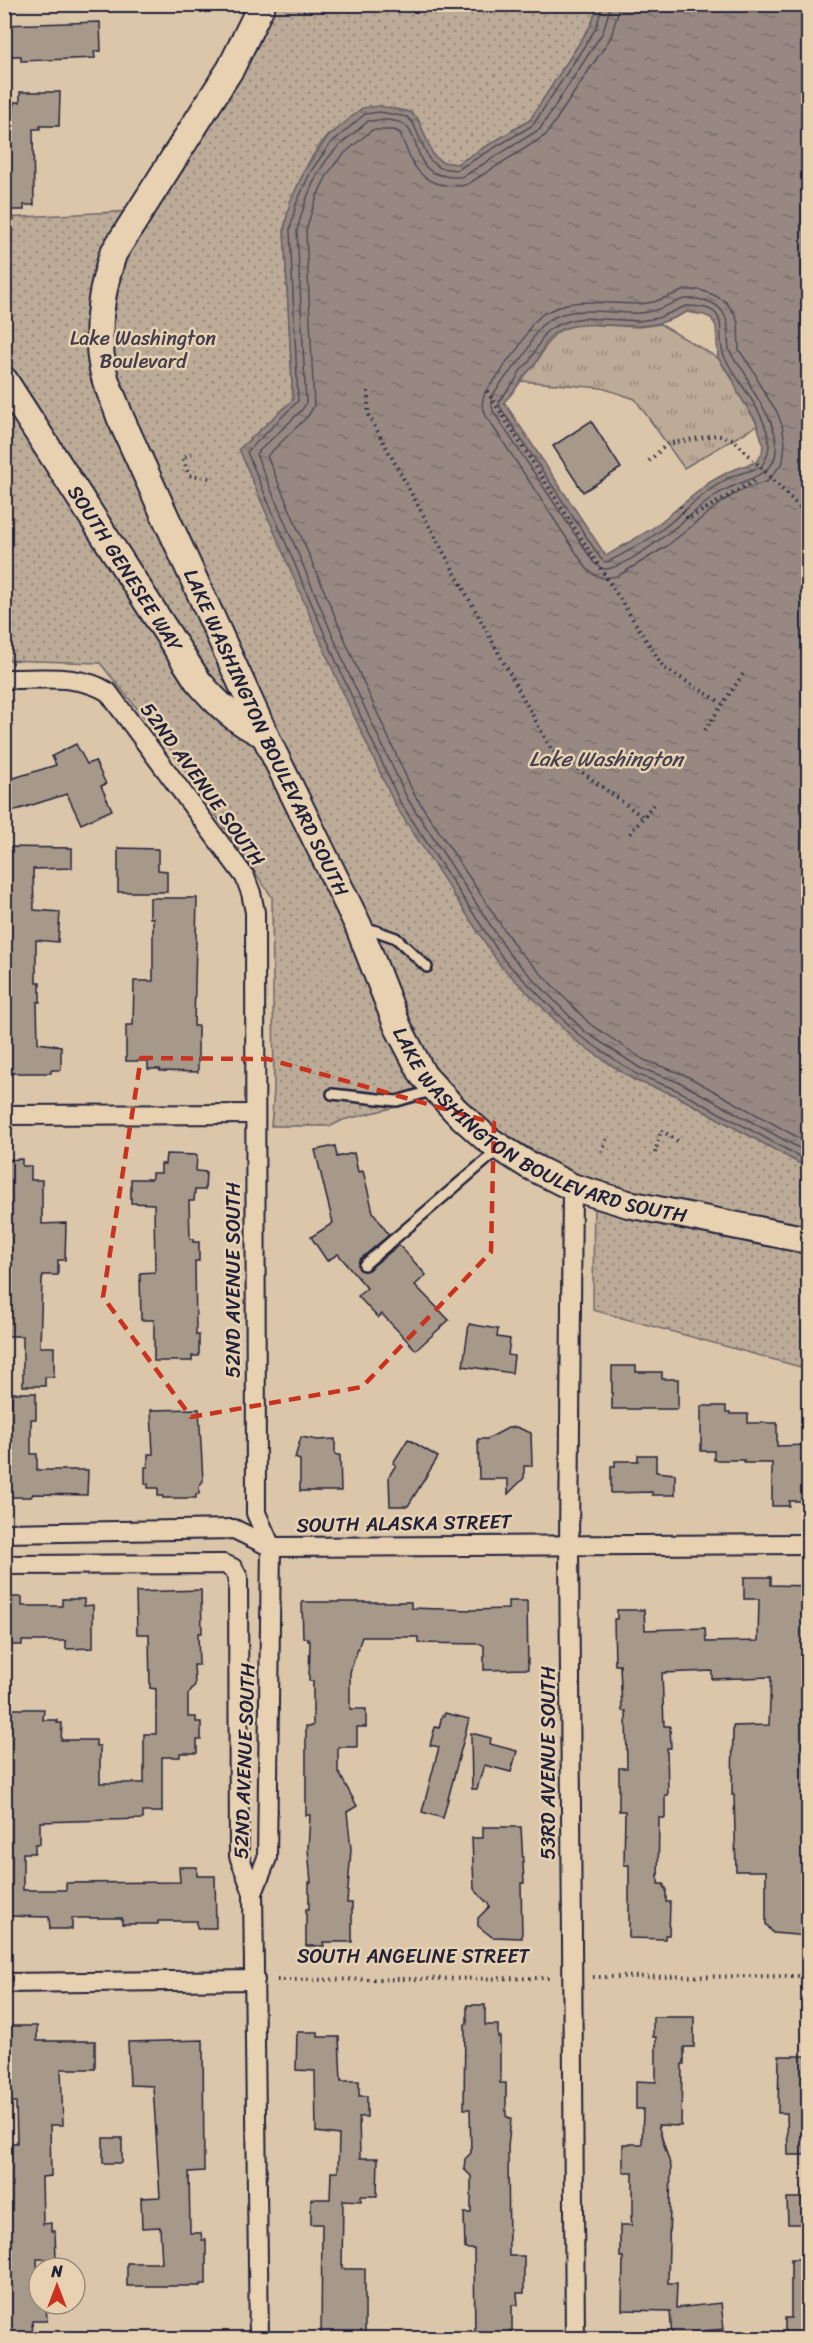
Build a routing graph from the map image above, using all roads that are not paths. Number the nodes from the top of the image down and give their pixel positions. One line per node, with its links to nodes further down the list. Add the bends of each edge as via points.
1 (262, 4): 4 (main road, LAKE WASHINGTON BOULEVARD SOUTH, via 231,68 113,254 99,310 99,342 105,378 120,417)
2 (4, 380): 4 (main road, SOUTH GENESEE WAY, via 198,681 242,724)
3 (4, 680): 9 (street, 52ND AVENUE SOUTH, via 78,680 94,683 108,692 245,877 255,912 256,935)
4 (265, 735): 5 (main road, LAKE WASHINGTON BOULEVARD SOUTH)
5 (358, 925): 6 (lane, via 396,938); 7 (main road, LAKE WASHINGTON BOULEVARD SOUTH, via 398,1027 423,1075)
6 (427, 967)
7 (437, 1090): 8 (lane, via 397,1101); 11 (main road, LAKE WASHINGTON BOULEVARD SOUTH)
8 (332, 1094)
9 (255, 1114): 10 (street); 18 (street, 52ND AVENUE SOUTH, via 256,1513)
10 (4, 1115)
11 (500, 1147): 12 (main road, LAKE WASHINGTON BOULEVARD SOUTH); 14 (lane)
12 (572, 1187): 13 (main road, LAKE WASHINGTON BOULEVARD SOUTH, via 628,1204); 16 (street, 53RD AVENUE SOUTH)
13 (808, 1240)
14 (364, 1265)
15 (4, 1533): 18 (street, SOUTH ALASKA STREET, via 234,1529)
16 (569, 1544): 17 (street, SOUTH ALASKA STREET); 18 (street, SOUTH ALASKA STREET); 24 (street, 53RD AVENUE SOUTH)
17 (808, 1544)
18 (272, 1547): 20 (street, 52ND AVENUE SOUTH, via 267,1858)
19 (4, 1565): 20 (street, 52ND AVENUE SOUTH, via 224,1564 232,1568 238,1577 239,1856)
20 (253, 1893): 21 (street, 52ND AVENUE SOUTH)
21 (255, 1980): 22 (street); 23 (street, 52ND AVENUE SOUTH)
22 (4, 1983)
23 (259, 2338)
24 (575, 2338)

